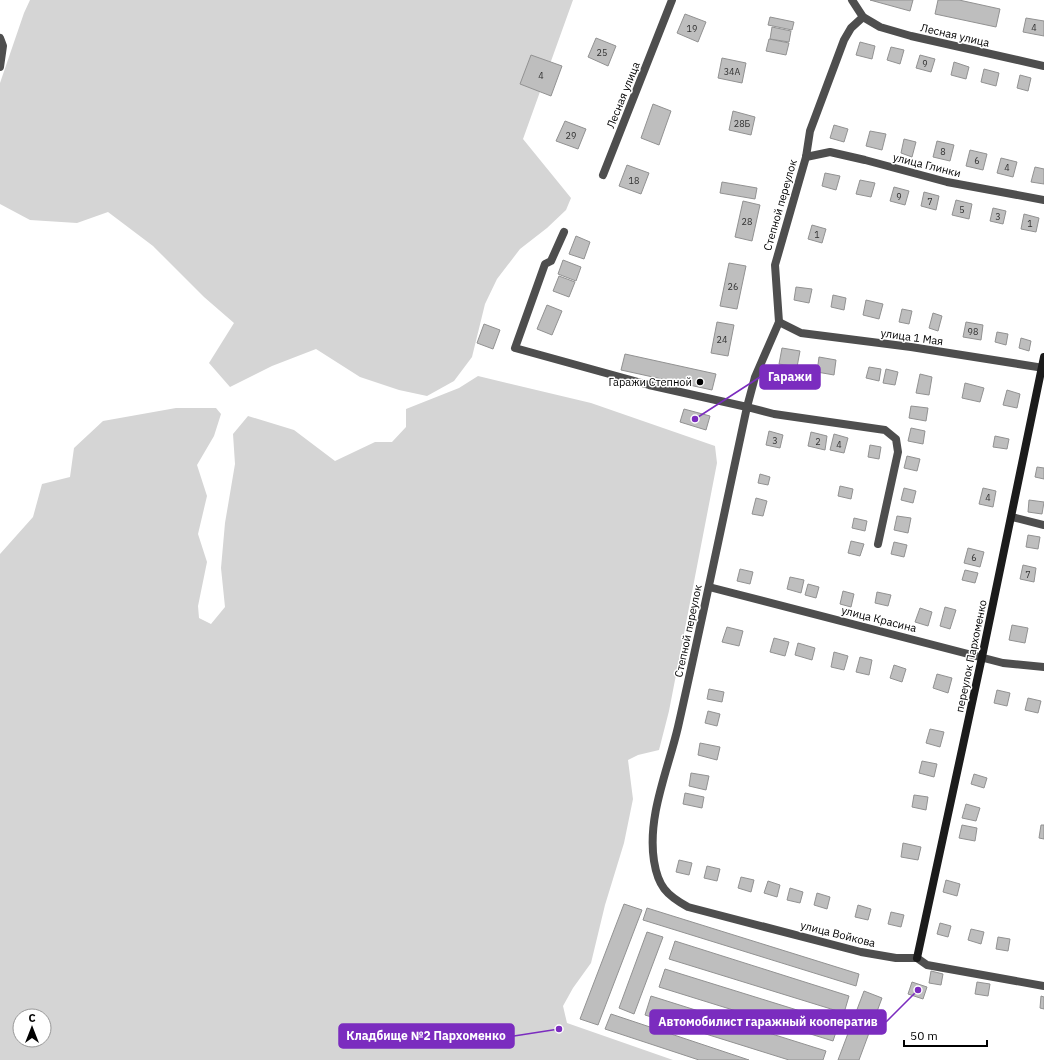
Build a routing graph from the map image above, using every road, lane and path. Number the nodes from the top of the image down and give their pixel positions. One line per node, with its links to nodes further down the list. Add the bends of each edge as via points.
1 (672, 0): 8 (street, Лесная улица)
2 (852, 0): 3 (street)
3 (863, 17): 5 (street, Лесная улица, via 880,26 911,36); 7 (street, Степной переулок, via 851,28 844,40 810,131)
4 (0, 38): 6 (street, via 3,46)
5 (1044, 66)
6 (0, 67)
7 (806, 157): 9 (street, улица Глинки, via 830,152 947,182); 11 (street, Степной переулок, via 775,265)
8 (603, 175)
9 (1044, 200)
10 (564, 232): 14 (street, via 551,261 545,264 515,348 649,385)
11 (779, 322): 13 (street, улица 1 Мая, via 801,333); 14 (street, Степной переулок, via 755,377)
12 (1044, 357): 13 (street, переулок Пархоменко)
13 (1042, 368): 15 (street, переулок Пархоменко)
14 (747, 408): 17 (street, via 885,430 896,439 898,452); 18 (street, Степной переулок)
15 (1012, 517): 16 (street); 19 (street, переулок Пархоменко)
16 (1044, 525)
17 (878, 544)
18 (709, 587): 19 (street, улица Красина); 21 (street, Степной переулок, via 654,825)
19 (982, 657): 20 (street, улица Красина, via 1003,663); 22 (street, переулок Пархоменко)
20 (1044, 667)
21 (654, 860): 22 (street, улица Войкова, via 663,889 673,899 688,907 861,952 896,958)
22 (917, 958): 23 (street, улица Войкова, via 927,965)
23 (1044, 986)

